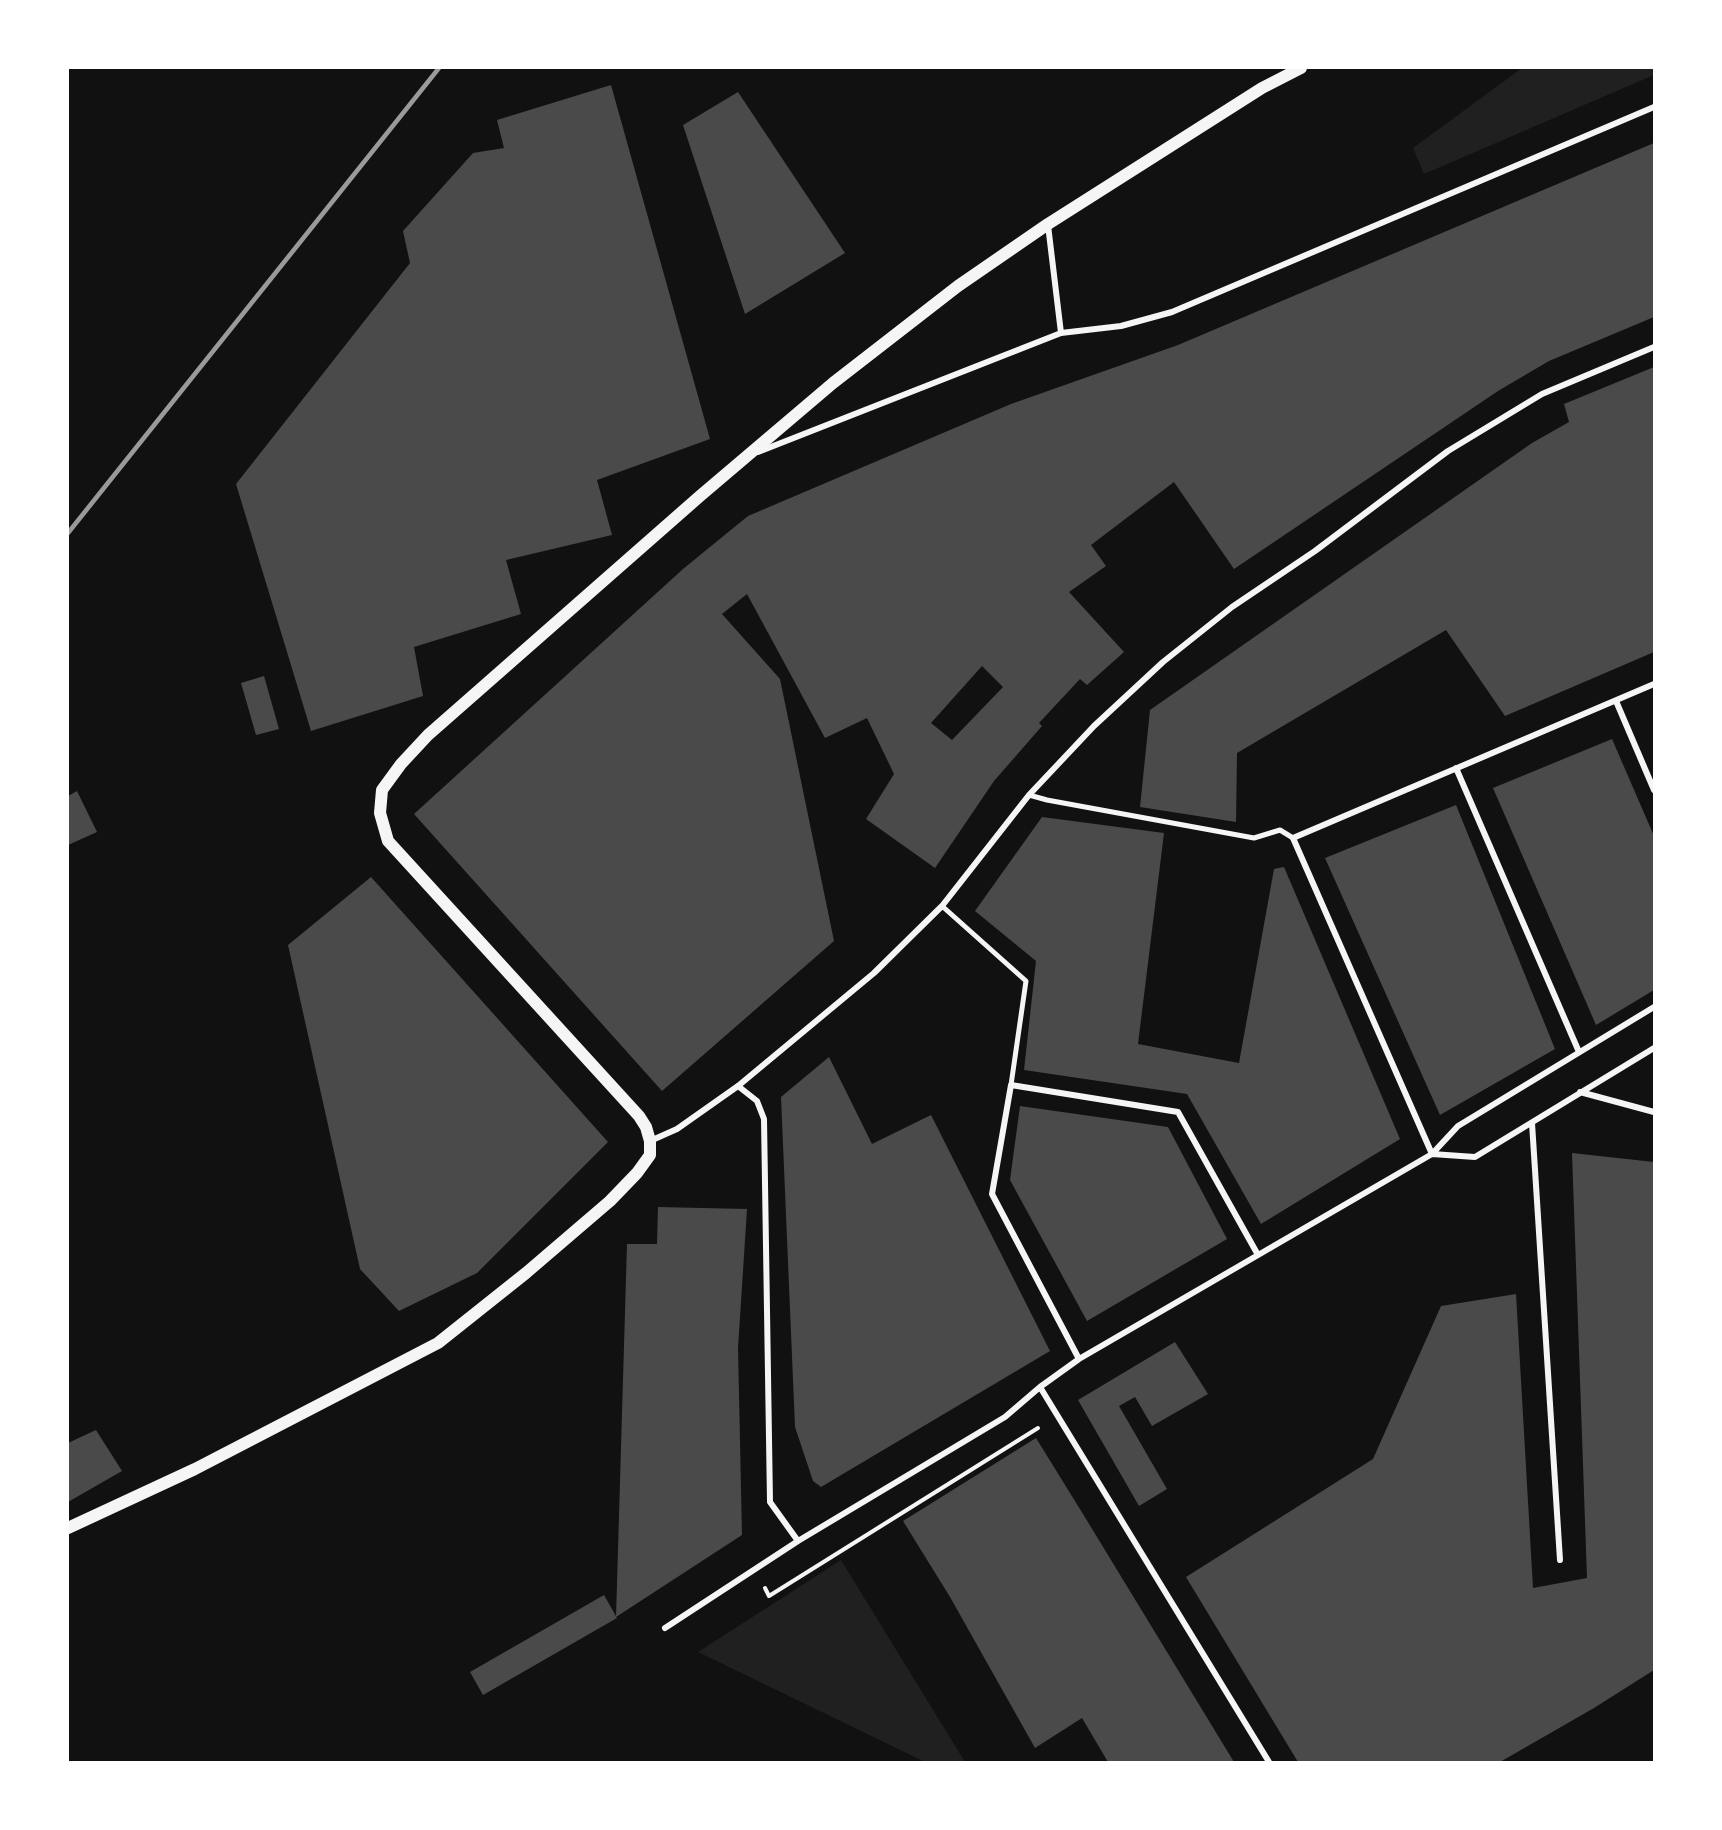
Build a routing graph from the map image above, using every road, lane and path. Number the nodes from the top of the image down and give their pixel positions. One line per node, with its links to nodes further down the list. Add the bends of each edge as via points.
1 (1301, 68): 3 (main road, via 1262,88)
2 (1654, 107): 4 (street, via 1172,312 1121,326)
3 (1048, 224): 4 (street); 6 (main road, via 949,293)
4 (1061, 333): 6 (street)
5 (1654, 347): 11 (street, via 1542,394 1448,451 1232,607 1163,662 1094,726)
6 (745, 457): 22 (main road, via 437,727 382,790 380,813 388,841 639,1116)
7 (1654, 684): 8 (street)
8 (1616, 701): 9 (street); 10 (street)
9 (1456, 768): 12 (street); 16 (street)
10 (1654, 790)
11 (1029, 795): 12 (street, via 1254,838 1280,830); 13 (street)
12 (1293, 838): 23 (street)
13 (942, 906): 17 (street, via 1026,981); 18 (street, via 874,973)
14 (1654, 1007): 16 (street)
15 (1654, 1048): 19 (street)
16 (1579, 1052): 23 (street, via 1458,1126)
17 (1011, 1085): 24 (street, via 1178,1112); 25 (street, via 992,1194)
18 (738, 1086): 22 (street, via 676,1129); 29 (street, via 757,1101 764,1119 770,1502)
19 (1580, 1092): 20 (street); 21 (street)
20 (1654, 1112)
21 (1532, 1123): 23 (street, via 1475,1156); 30 (street)
22 (650, 1141): 28 (main road, via 650,1155 610,1201 438,1343 195,1470)
23 (1432, 1154): 24 (street)
24 (1258, 1255): 25 (street)
25 (1079, 1359): 26 (street)
26 (1040, 1387): 29 (street, via 1005,1417); 33 (street)
27 (1038, 1428): 31 (path, via 769,1596)
28 (68, 1528)
29 (798, 1541): 31 (street)
30 (1560, 1560)
31 (753, 1570): 32 (street)
32 (665, 1628)
33 (1269, 1762)

